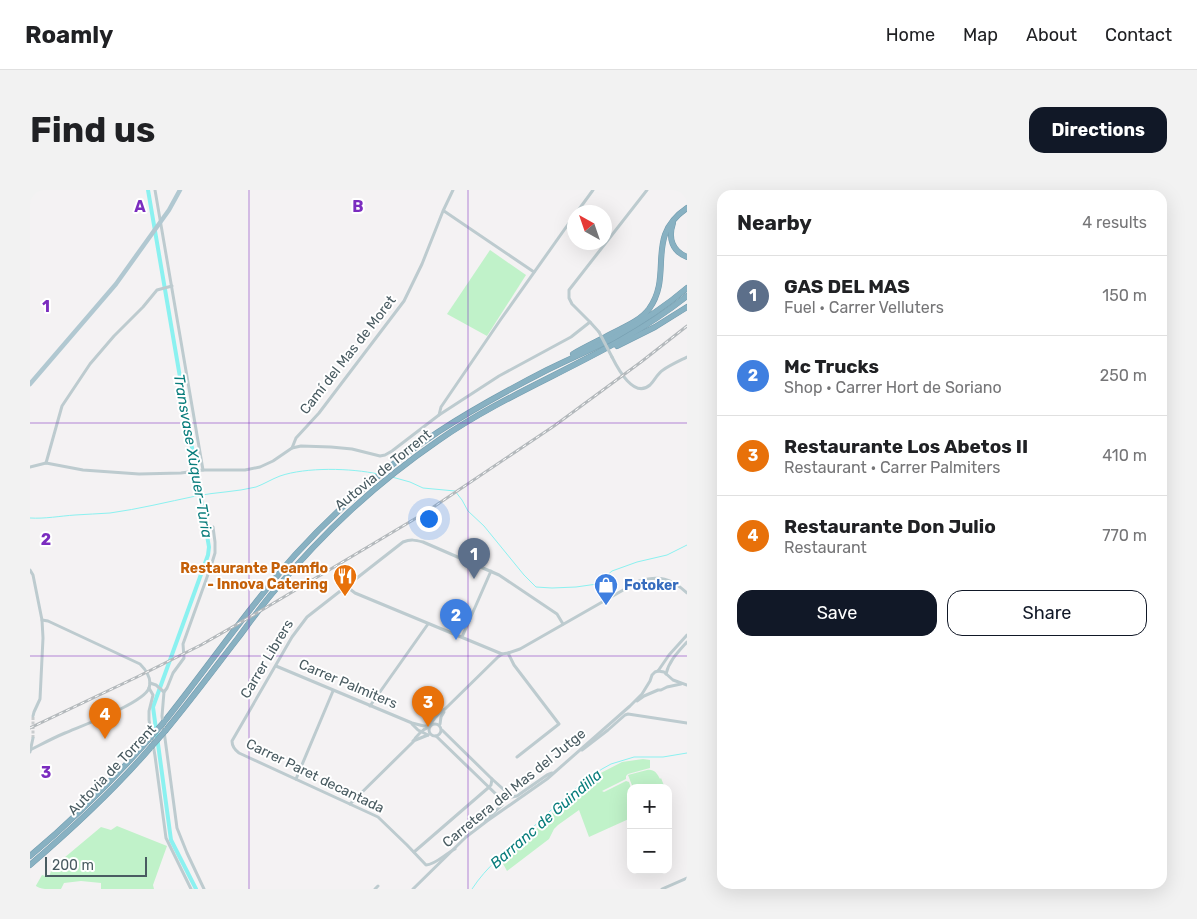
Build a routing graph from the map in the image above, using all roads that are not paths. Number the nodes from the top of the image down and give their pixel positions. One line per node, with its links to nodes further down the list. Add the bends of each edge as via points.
1 (155, 190): 10 (street)
2 (180, 190): 10 (main road)
3 (453, 190): 8 (street, Camí del Mas de Moret)
4 (593, 190): 6 (street)
5 (647, 190): 18 (street, via 569,290 572,304)
6 (582, 205)
7 (687, 208): 9 (highway)
8 (443, 211): 13 (street); 24 (street, Camí del Mas de Moret, via 404,301 319,413 296,438)
9 (674, 219): 12 (highway, via 671,239 674,247); 22 (highway, via 663,240 661,282 648,310 636,321 500,392)
10 (159, 223): 14 (street); 20 (main road, via 111,290)
11 (567, 226): 13 (street)
12 (687, 258)
13 (534, 272): 23 (street, via 446,399)
14 (172, 286): 25 (street, via 157,290 97,355 62,406); 27 (street)
15 (687, 288): 22 (highway, Autovia de Torrent, via 648,318 614,338)
16 (687, 296): 21 (highway, Autovia de Torrent, via 617,343)
17 (687, 307): 21 (highway, via 655,328)
18 (590, 322): 19 (street, bridge, via 634,388 644,388 662,370); 23 (street, via 580,332 499,376)
19 (687, 357)
20 (30, 384)
21 (504, 400): 82 (highway, Autovia de Torrent, bridge, via 402,466 325,533 273,591 151,748 90,811)
22 (468, 413): 81 (highway, Autovia de Torrent, bridge, via 395,462 332,518 260,598 150,738 86,806)
23 (439, 415): 24 (street, via 392,451 380,456 331,447)
24 (292, 448): 27 (street, via 260,467)
25 (46, 463): 26 (street); 27 (street, via 83,470 139,474)
26 (30, 467)
27 (200, 470)
28 (213, 527): 52 (street, via 214,553 183,644 184,658)
29 (30, 570): 33 (street)
30 (491, 571): 31 (street, Carrer Librers, via 413,539 403,542); 35 (street, Carrer Librers, via 557,614); 37 (street)
31 (346, 585): 34 (street, via 354,594); 41 (street, Carrer Librers, via 307,617)
32 (687, 593): 35 (street, via 676,583 649,578)
33 (42, 620): 45 (street, via 140,664); 56 (street, via 40,699)
34 (428, 624): 37 (street); 53 (street)
35 (563, 624): 40 (street)
36 (687, 635): 42 (street)
37 (462, 637): 39 (street)
38 (687, 642): 43 (street, via 671,661)
39 (502, 654): 40 (street); 55 (street)
40 (508, 654): 72 (street, via 559,724)
41 (276, 666): 51 (street, Carrer Palmiters); 69 (street, Carrer Librers, via 232,740)
42 (658, 671): 43 (street); 44 (street)
43 (667, 676): 46 (street); 48 (street)
44 (650, 681): 50 (street); 54 (street, Carretera del Mas del Jutge)
45 (150, 683): 49 (street); 52 (street)
46 (682, 684): 47 (street); 48 (street)
47 (687, 684)
48 (667, 687): 50 (street)
49 (149, 688): 70 (street, via 146,694 119,709); 84 (street, via 153,695 149,720 166,838)
50 (658, 690): 54 (street, Carretera del Mas del Jutge)
51 (333, 691): 53 (street, Carrer Palmiters); 74 (street)
52 (164, 692): 85 (street, via 162,716 177,828)
53 (370, 706): 57 (street, Carrer Palmiters)
54 (630, 706): 71 (street, Carretera del Mas del Jutge)
55 (446, 709): 59 (street); 60 (street, via 432,720)
56 (34, 716)
57 (412, 723): 60 (street, Carrer Palmiters); 61 (street, Carrer Palmiters)
58 (687, 723): 71 (street, via 628,714)
59 (440, 725): 60 (street); 62 (street)
60 (430, 726): 63 (street); 64 (street)
61 (416, 728): 63 (street, Carrer Palmiters); 66 (street)
62 (442, 730): 65 (street); 75 (street)
63 (421, 732): 64 (street, Carrer Palmiters); 66 (street)
64 (430, 735): 65 (street); 68 (street)
65 (436, 736): 76 (street)
66 (416, 737): 68 (street)
67 (33, 738): 70 (street)
68 (413, 742): 77 (street)
69 (233, 747): 74 (street, Carrer Paret decantada, via 235,751)
70 (30, 750)
71 (573, 756): 73 (street, Carretera del Mas del Jutge)
72 (517, 757)
73 (556, 771): 75 (street, via 514,797); 78 (street, Carretera del Mas del Jutge)
74 (296, 779): 77 (street, Carrer Paret decantada)
75 (492, 779): 76 (street)
76 (488, 788): 78 (street, via 500,798 502,805); 80 (street)
77 (350, 804): 80 (street, Carrer Paret decantada, via 378,817)
78 (482, 825): 79 (street, Carretera del Mas del Jutge)
79 (454, 848): 80 (street, Carrer Paret decantada, via 429,866); 86 (street, Carretera del Mas del Jutge)
80 (414, 852)
81 (30, 856)
82 (30, 864)
83 (687, 878): 87 (street)
84 (191, 889)
85 (204, 889)
86 (413, 889)
87 (662, 889)

